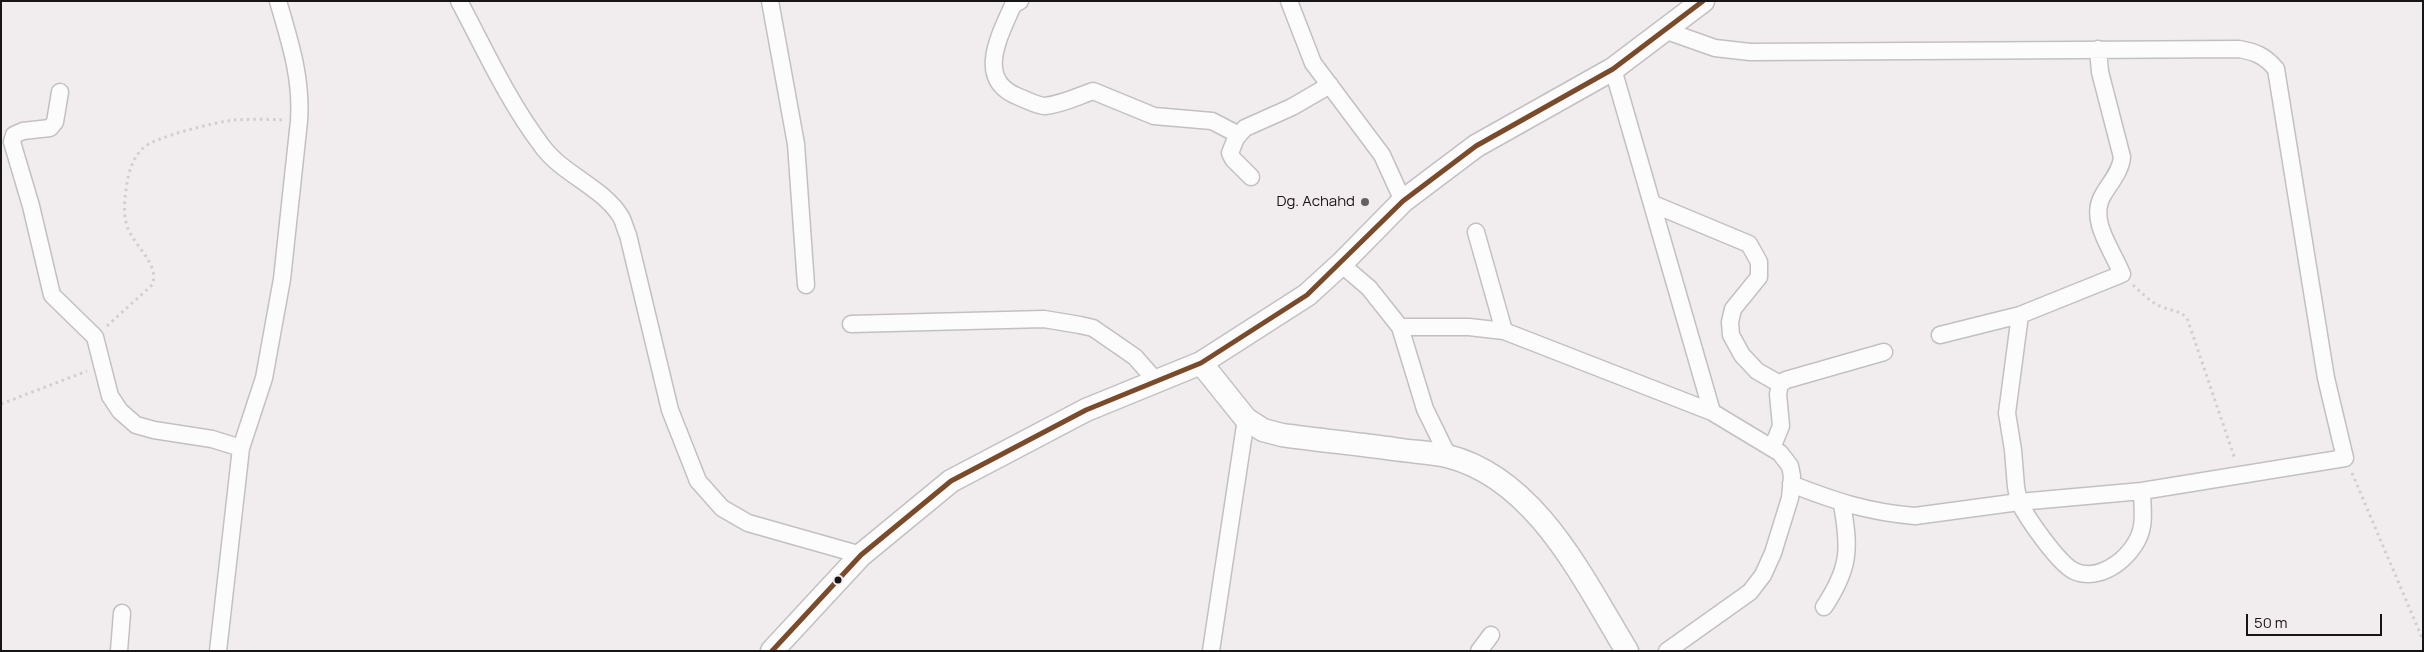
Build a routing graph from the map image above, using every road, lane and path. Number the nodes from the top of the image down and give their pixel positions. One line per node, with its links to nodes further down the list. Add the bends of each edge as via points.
1 (278, 1): 12 (street, via 296,59)
2 (458, 1): 45 (street, via 508,96 543,148 573,176 609,202 621,217 670,410 698,481 722,508 748,523)
3 (770, 1): 21 (street, via 796,144)
4 (1020, 1): 14 (street, via 1013,5 997,42 993,73 998,84 1014,95 1042,106 1068,102 1093,91 1154,116 1212,122)
5 (1289, 1): 10 (street, via 1313,63)
6 (1693, 5): 7 (street)
7 (1664, 30): 8 (street, via 1715,48 1750,52); 9 (street)
8 (2098, 49): 20 (street, via 2100,72 2122,157 2121,165 2099,202 2097,221); 39 (street, via 2239,49 2256,52 2276,69 2326,378)
9 (1614, 69): 16 (street, via 1476,146); 17 (street)
10 (1330, 85): 14 (street, via 1245,128); 16 (street, via 1382,155)
11 (60, 92): 13 (street, via 55,122 50,128)
12 (299, 121): 27 (path, via 231,120 164,137 144,147 131,168 124,202 130,232 154,271 154,280); 36 (street, via 282,279 264,378)
13 (8, 134): 27 (street, via 31,206 52,295)
14 (1239, 135): 15 (street, via 1230,153)
15 (1251, 177)
16 (1403, 201): 19 (street)
17 (1653, 204): 32 (street, via 1749,244 1759,262 1759,277 1733,309 1731,334 1742,355 1757,371); 34 (street)
18 (1476, 232): 25 (street)
19 (1341, 264): 24 (street, via 1369,288); 29 (street, via 1307,295)
20 (2122, 274): 22 (street); 40 (path, via 2145,297 2162,307 2181,312 2187,318)
21 (806, 285)
22 (2020, 316): 26 (street); 43 (street, via 2007,413)
23 (851, 324): 31 (street, via 1044,319 1080,325 1093,328 1135,357)
24 (1400, 328): 25 (street, via 1469,327); 38 (street, via 1425,409)
25 (1504, 331): 34 (street)
26 (1940, 336)
27 (95, 337): 30 (street)
28 (1884, 352): 32 (street)
29 (1201, 363): 31 (street); 35 (street)
30 (102, 365): 33 (path); 36 (street, via 110,396 120,411 136,425)
31 (1157, 382): 45 (street, via 1086,410 951,481)
32 (1780, 384): 37 (street, via 1781,426)
33 (1, 404)
34 (1712, 412): 37 (street)
35 (1246, 419): 38 (street, via 1263,430 1282,435); 53 (street)
36 (242, 448): 51 (street)
37 (1772, 448): 41 (street, via 1790,466)
38 (1448, 456): 55 (street, via 1509,487 1535,510 1579,572)
39 (2345, 458): 40 (street); 49 (path)
40 (2240, 475): 42 (street)
41 (1791, 484): 44 (street); 56 (street, via 1784,521 1763,575 1750,592)
42 (2142, 491): 43 (street); 43 (street, via 2142,527 2132,550 2112,567 2096,573 2074,571 2055,554)
43 (2019, 502): 44 (street, via 1915,516 1881,513)
44 (1842, 504): 46 (street, via 1848,535 1847,560 1839,584)
45 (861, 555): 52 (street)
46 (1824, 607)
47 (122, 613): 50 (street)
48 (1491, 635): 54 (street)
49 (2423, 640)
50 (119, 651)
51 (218, 651)
52 (772, 651)
53 (1210, 651)
54 (1479, 651)
55 (1627, 651)
56 (1667, 651)

